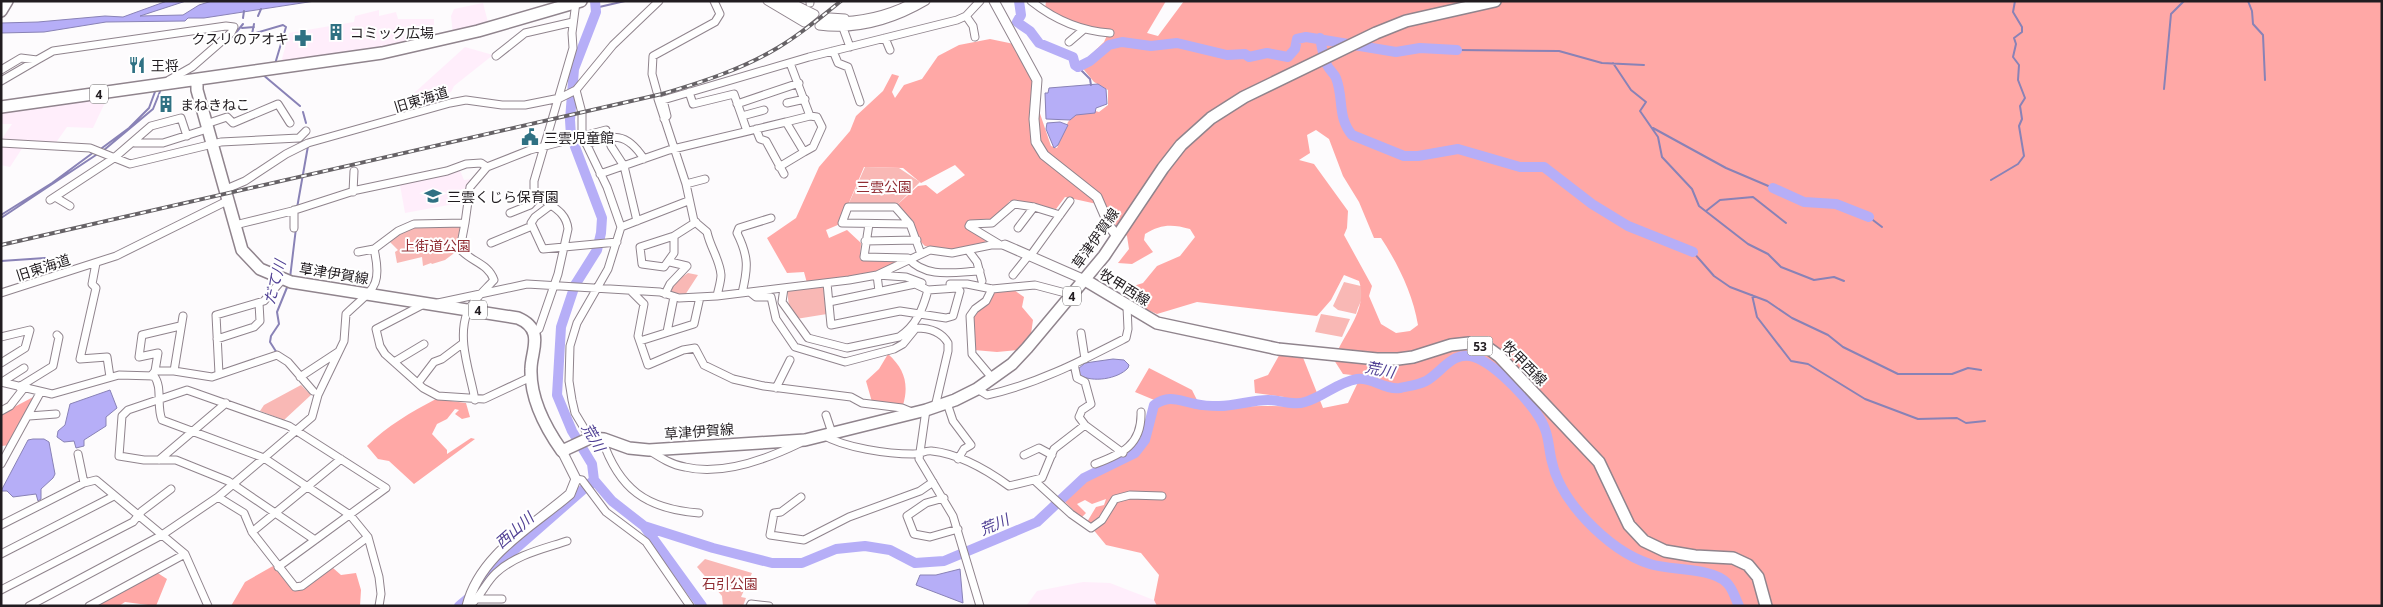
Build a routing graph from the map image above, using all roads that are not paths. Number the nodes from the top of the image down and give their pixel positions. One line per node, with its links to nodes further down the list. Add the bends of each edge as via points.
1 (7, 1): 15 (main road)
2 (659, 1): 39 (street, 旧東海道, via 613,45)
3 (714, 1): 50 (street, via 720,14 715,22 653,56 652,74)
4 (767, 1): 6 (street, via 804,23 815,14)
5 (778, 1): 17 (street)
6 (789, 1)
7 (907, 1): 20 (street, via 864,16 830,17 819,26)
8 (917, 1): 19 (street, via 876,19)
9 (926, 1): 20 (street, via 883,22)
10 (980, 1): 16 (street)
11 (994, 1): 104 (street, via 1037,80 1036,142 1044,155 1097,197 1107,222)
12 (1031, 1): 21 (street, via 1054,18)
13 (1494, 1): 104 (main road, 草津伊賀線 / 4, via 1440,12 1391,27 1228,106 1181,145 1135,206)
14 (577, 2): 18 (street); 34 (main road, via 547,7 478,31 382,53)
15 (1, 11)
16 (966, 16): 23 (street); 24 (street)
17 (807, 18)
18 (573, 22): 29 (street, via 525,33); 41 (street, via 573,48)
19 (827, 22)
20 (843, 28): 26 (street)
21 (1083, 30): 22 (street); 25 (street)
22 (1110, 33)
23 (975, 37)
24 (884, 38): 26 (street); 27 (street)
25 (1069, 42)
26 (850, 47): 28 (street)
27 (890, 50)
28 (833, 51): 31 (street); 43 (street, via 838,63 848,67)
29 (496, 56)
30 (37, 60): 32 (street, via 21,58); 33 (street); 37 (street, via 53,51 234,27 231,34 192,67)
31 (790, 63): 36 (street); 40 (street)
32 (1, 70)
33 (1, 80)
34 (197, 80): 37 (main road, 4); 53 (main road, 草津伊賀線 / 4)
35 (780, 82): 38 (street)
36 (799, 83): 38 (street); 42 (street)
37 (160, 86): 46 (main road, 4)
38 (785, 89): 45 (street)
39 (576, 90): 41 (street, 旧東海道); 58 (street, via 582,113)
40 (688, 92): 45 (street, via 693,104 734,94); 50 (street, via 663,100 667,116)
41 (559, 99): 63 (street, 旧東海道, via 515,106 459,101); 66 (street)
42 (805, 99): 44 (street); 49 (street)
43 (860, 102)
44 (787, 103)
45 (737, 104): 48 (street)
46 (1, 107)
47 (764, 110): 48 (street)
48 (742, 116): 56 (street)
49 (810, 116): 51 (street); 68 (street, via 817,117 822,127 814,147)
50 (664, 119): 67 (street)
51 (786, 122): 54 (street); 68 (street)
52 (290, 123): 53 (street, via 278,104 233,123 227,117)
53 (206, 126): 57 (street); 65 (main road, 草津伊賀線 / 4)
54 (756, 129): 56 (street); 73 (street)
55 (306, 131): 60 (street)
56 (747, 131): 67 (street)
57 (187, 136): 62 (street, via 144,145); 62 (street, via 181,118 151,126)
58 (581, 136): 59 (street, via 606,130); 64 (street); 66 (street)
59 (609, 136): 64 (street); 70 (street, via 636,147); 71 (street, via 611,146)
60 (299, 138): 63 (street); 65 (street)
61 (1, 143): 69 (street, via 90,148)
62 (134, 143): 69 (street)
63 (308, 143): 79 (street, 旧東海道)
64 (586, 144): 75 (street)
65 (211, 145): 69 (street, via 137,163 125,163); 79 (main road, 草津伊賀線 / 4)
66 (543, 146): 72 (street); 81 (street, via 534,175 534,191)
67 (676, 149): 70 (street); 78 (street)
68 (804, 152): 73 (street)
69 (114, 158): 86 (street, via 53,199)
70 (644, 159): 71 (street)
71 (624, 166): 75 (street); 92 (street)
72 (487, 167): 80 (street, via 482,163 466,164); 94 (street, via 470,187)
73 (779, 167): 76 (street)
74 (354, 171): 80 (street)
75 (600, 174): 99 (street)
76 (784, 174)
77 (705, 179): 78 (street)
78 (686, 184): 83 (street)
79 (224, 190): 82 (main road, 草津伊賀線 / 4)
80 (353, 192): 88 (street)
81 (538, 196): 85 (street); 89 (street, via 530,205)
82 (227, 201): 97 (main road, 草津伊賀線 / 4); 119 (street, 旧東海道)
83 (688, 201): 92 (street); 93 (street)
84 (1070, 201): 90 (street)
85 (552, 205): 98 (street, via 535,216); 111 (street, via 568,223)
86 (70, 206)
87 (1034, 207): 90 (street); 101 (street); 110 (street, via 1014,204 996,222 970,224)
88 (294, 210): 97 (street); 100 (street)
89 (510, 213)
90 (1060, 215): 116 (street)
91 (772, 218): 139 (street, via 739,228 737,233 748,252 749,261)
92 (637, 221): 99 (street)
93 (696, 222): 103 (street); 141 (street, via 708,232 709,244 719,265 721,277)
94 (465, 223): 112 (street, via 414,224); 134 (street, via 460,249 464,255 483,263 490,270 494,280)
95 (869, 224): 96 (street); 96 (street, via 842,223 848,207 895,207); 107 (street)
96 (910, 224): 106 (street)
97 (235, 225): 124 (main road, 草津伊賀線 / 4, via 246,256 260,269)
98 (532, 226): 105 (street); 111 (street, via 546,251)
99 (621, 227): 108 (street)
100 (294, 228)
101 (1018, 228)
102 (497, 231): 105 (street)
103 (674, 236): 118 (street, via 674,256); 118 (street, via 640,247 642,264 664,267)
104 (1117, 236): 123 (main road, 草津伊賀線 / 4)
105 (502, 239): 109 (street)
106 (916, 240): 107 (street); 115 (street)
107 (865, 241): 117 (street, via 864,257)
108 (613, 242): 111 (street); 128 (street, via 608,269)
109 (491, 243)
110 (1002, 244): 113 (street); 116 (street)
111 (565, 246): 127 (street)
112 (374, 249): 114 (street); 137 (street, via 378,269 374,290)
113 (968, 250): 115 (street, via 952,253 930,250); 120 (street)
114 (358, 252)
115 (921, 254): 117 (street)
116 (1030, 255): 122 (street); 123 (street)
117 (910, 260): 120 (street, via 914,266 932,274); 121 (street)
118 (670, 262): 138 (street, via 687,266 669,282)
119 (96, 263): 135 (street, 旧東海道); 171 (street, via 92,284 96,293 80,358 107,357)
120 (980, 271): 125 (street)
121 (877, 275): 126 (street); 130 (street, via 906,277 931,286 967,284); 131 (street)
122 (1013, 275)
123 (1085, 280): 140 (main road, 草津伊賀線 / 4); 147 (main road, 牧甲西線 / 53)
124 (287, 281): 137 (main road, 草津伊賀線 / 4); 145 (street)
125 (982, 281)
126 (827, 283): 129 (street); 144 (street)
127 (557, 286): 128 (street); 134 (street, via 527,284); 152 (street, via 539,329)
128 (596, 288): 133 (street); 197 (street, via 577,323 568,359 575,413)
129 (784, 288): 136 (street); 149 (street, via 782,302 804,335 847,348 899,337 906,333)
130 (992, 289): 140 (street, via 1036,285); 174 (street, via 984,303 970,316 972,354)
131 (879, 290): 132 (street, via 915,284); 144 (street)
132 (928, 290): 149 (street); 149 (street, via 956,288 960,291 953,316 946,318)
133 (631, 291): 138 (street); 158 (street, via 644,304 638,336)
134 (486, 292): 146 (street); 148 (street)
135 (1, 293)
136 (751, 293): 139 (street); 186 (street, via 756,297 771,297 776,320 795,347 845,362 894,349 903,344 916,328 930,329 941,335 948,343 947,359)
137 (369, 294): 146 (main road, 草津伊賀線 / 4); 161 (street, via 346,314)
138 (665, 294): 142 (street)
139 (742, 294): 141 (street)
140 (1073, 294): 174 (main road, 草津伊賀線 / 4, via 1027,348)
141 (717, 296): 143 (street)
142 (674, 297): 143 (street); 153 (street)
143 (700, 297): 153 (street, via 694,324)
144 (829, 302): 149 (street, via 831,325 900,311)
145 (258, 303): 157 (street, via 260,321 254,327); 157 (street, via 216,315)
146 (431, 304): 148 (main road, 草津伊賀線 / 4); 164 (street, via 376,329 380,346)
147 (1127, 308): 162 (street, via 1126,338); 250 (main road, 牧甲西線 / 53, via 1157,323 1181,330 1278,349 1377,359 1413,357 1469,343 1488,348 1599,462 1629,525 1644,541 1665,551 1733,558 1748,565 1758,577)
148 (470, 309): 152 (main road, 草津伊賀線 / 4, via 518,318); 160 (street, via 465,318)
149 (920, 313)
150 (183, 316): 151 (street)
151 (180, 326): 168 (street); 169 (street, via 142,335 139,357 158,353)
152 (534, 332): 173 (main road)
153 (667, 332): 158 (street)
154 (1081, 334): 162 (street)
155 (57, 335): 177 (street, via 53,366)
156 (1, 337): 165 (street, via 30,330 25,348)
157 (217, 339): 170 (street)
158 (640, 341): 178 (street, via 648,365 695,348 706,367)
159 (424, 344): 164 (street)
160 (462, 344): 176 (street, via 434,362); 183 (street)
161 (340, 350): 172 (street); 195 (street, via 318,395 312,417)
162 (1085, 358): 166 (street)
163 (790, 360): 178 (street)
164 (394, 362): 176 (street)
165 (1, 363)
166 (1074, 364): 179 (street, via 995,394 987,395); 193 (street, via 1077,378 1085,382 1091,404 1082,410 1079,417)
167 (24, 368): 175 (street)
168 (174, 371): 169 (street); 170 (street, via 212,377)
169 (153, 373): 171 (street); 182 (street, via 158,381)
170 (218, 374): 172 (street, via 278,355 291,364)
171 (110, 377): 181 (street, via 62,392)
172 (300, 377): 180 (street)
173 (531, 377): 183 (street, via 494,396); 199 (main road, via 534,397 553,440)
174 (993, 379): 179 (main road, 草津伊賀線 / 4)
175 (2, 382): 177 (street)
176 (418, 383): 183 (street, via 438,396)
177 (21, 387): 181 (street); 187 (street, via 10,406)
178 (776, 388): 189 (street, via 828,393 839,398 851,396 861,403 897,406)
179 (978, 389): 185 (main road, 草津伊賀線 / 4)
180 (313, 391)
181 (40, 393): 192 (street)
182 (157, 400): 184 (street, via 187,390); 194 (street, via 162,420); 209 (street, via 128,410 122,416 119,445 120,456)
183 (475, 400)
184 (226, 403): 194 (street); 195 (street)
185 (947, 403): 186 (main road, 草津伊賀線 / 4); 207 (street, via 953,421 971,445)
186 (931, 409): 189 (main road, 草津伊賀線 / 4); 201 (street)
187 (1, 411)
188 (1142, 412): 202 (street, via 1132,445)
189 (914, 413): 196 (main road, 草津伊賀線 / 4)
190 (56, 414): 192 (street)
191 (826, 415): 196 (street)
192 (29, 416): 210 (street)
193 (1085, 425): 202 (street); 205 (street, via 1054,449)
194 (193, 430): 206 (street); 209 (street)
195 (296, 430): 206 (street); 208 (street)
196 (828, 434): 198 (main road, 草津伊賀線 / 4); 201 (street, via 827,439 856,446)
197 (592, 439): 199 (main road); 200 (main road, 草津伊賀線 / 4); 225 (street, via 621,480 646,500 674,510)
198 (805, 440): 200 (main road, 草津伊賀線 / 4); 200 (street, via 792,448 712,470 670,463)
199 (565, 450): 212 (street)
200 (649, 450)
201 (919, 453): 207 (street, via 934,452); 215 (street, via 922,466)
202 (1123, 453): 211 (street)
203 (78, 454): 214 (street)
204 (1024, 455): 205 (street, via 1039,448)
205 (1052, 455): 213 (street, via 1042,478)
206 (264, 458): 216 (street); 217 (street)
207 (958, 458): 213 (street, via 1009,486)
208 (341, 459): 217 (street); 226 (street, via 386,488)
209 (159, 460): 216 (street, via 176,460)
210 (1, 464)
211 (1095, 464)
212 (576, 480): 246 (street, via 575,487 565,499 484,566 472,586); 247 (street, via 582,480 606,512 646,542)
213 (1035, 481): 220 (street, via 1044,486 1054,500 1088,527 1094,528 1115,499 1130,495)
214 (84, 482): 219 (street, via 96,480); 228 (street)
215 (933, 482): 222 (street, via 920,491 849,517 804,540 770,535 774,514); 223 (street)
216 (233, 484): 221 (street); 224 (street)
217 (308, 486): 224 (street); 226 (street)
218 (171, 489): 227 (street)
219 (114, 496): 227 (street); 235 (street)
220 (1162, 496)
221 (218, 497): 230 (street, via 244,513); 231 (street)
222 (801, 497)
223 (944, 498): 229 (street); 229 (street, via 926,503 907,516 914,534 930,537)
224 (276, 512): 230 (street); 233 (street)
225 (699, 513)
226 (350, 514): 232 (street); 233 (street)
227 (140, 516): 231 (street); 238 (street)
228 (1, 525)
229 (958, 528): 242 (street)
230 (252, 532): 237 (street)
231 (162, 535): 236 (street); 243 (street)
232 (368, 537): 237 (street, via 302,586 295,587); 245 (street, via 379,577)
233 (315, 540): 237 (street)
234 (567, 541): 239 (street, via 506,565 487,582)
235 (1, 554)
236 (185, 554): 241 (street); 244 (street)
237 (278, 567)
238 (1, 590)
239 (478, 599): 240 (street); 246 (street)
240 (502, 599)
241 (206, 605)
242 (979, 605)
243 (29, 606)
244 (89, 606)
245 (379, 606)
246 (468, 606)
247 (690, 606)
248 (750, 606): 249 (street)
249 (769, 606)
250 (1766, 606)

